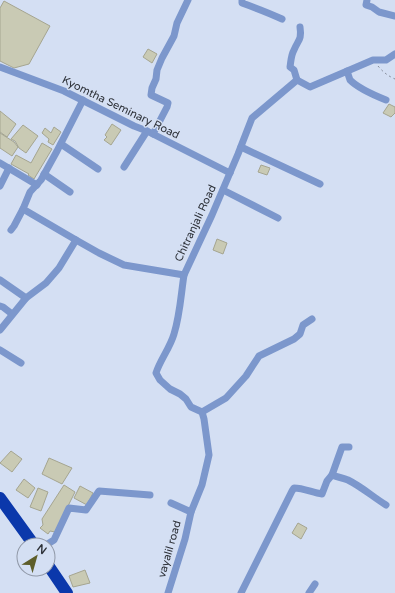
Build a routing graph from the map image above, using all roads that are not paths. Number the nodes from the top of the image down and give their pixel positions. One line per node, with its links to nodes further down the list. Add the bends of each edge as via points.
1 (188, 0): 13 (street, via 157,70 151,95 168,103)
2 (242, 0): 5 (street, via 242,3)
3 (367, 2): 4 (street, via 380,12)
4 (395, 16)
5 (282, 19)
6 (300, 27): 10 (street, via 299,41 290,66)
7 (395, 54): 9 (street, via 386,60 373,60)
8 (0, 67): 11 (street, Kyomtha Seminary Road)
9 (347, 71): 10 (street, via 310,87); 12 (street, via 350,79 359,86)
10 (297, 80): 15 (street, Chitranjali Road, via 252,118)
11 (83, 100): 13 (street, Kyomtha Seminary Road); 14 (street)
12 (386, 100)
13 (150, 132): 17 (street); 20 (street, Kyomtha Seminary Road)
14 (61, 144): 19 (street); 21 (street)
15 (241, 147): 20 (street, Chitranjali Road); 22 (street)
16 (0, 163): 18 (street)
17 (124, 167)
18 (9, 168): 23 (street); 24 (street)
19 (98, 169)
20 (230, 173): 25 (street, Chitranjali Road)
21 (44, 174): 23 (street); 26 (street)
22 (320, 184)
23 (37, 185): 27 (street, via 30,192)
24 (0, 186)
25 (223, 190): 28 (street); 31 (street, Chitranjali Road)
26 (70, 192)
27 (23, 209): 29 (street); 30 (street, Chitranjali Road)
28 (278, 218)
29 (11, 230)
30 (76, 240): 31 (street, Chitranjali Road, via 124,265); 33 (street, via 59,268 46,283)
31 (184, 275): 40 (street, via 174,335 156,373 170,389 186,399 191,407)
32 (0, 280): 33 (street)
33 (26, 298): 35 (street)
34 (0, 306): 35 (street)
35 (12, 314): 37 (street)
36 (312, 318): 40 (street, via 303,325 300,334 294,339 259,356 246,376 226,398)
37 (0, 330)
38 (0, 350): 39 (street)
39 (21, 363)
40 (202, 412): 47 (street, vayalil road, via 209,455 202,485)
41 (349, 446): 42 (street, via 342,448)
42 (332, 475): 46 (street, via 351,482); 54 (street, via 322,494 294,488)
43 (150, 495): 49 (street, via 100,491 86,510 70,508)
44 (0, 498): 48 (highway)
45 (171, 503): 47 (street)
46 (386, 505)
47 (191, 512): 53 (street, vayalil road)
48 (28, 537)
49 (56, 537)
50 (56, 577): 52 (highway)
51 (315, 584): 55 (street)
52 (67, 593)
53 (168, 593)
54 (241, 593)
55 (309, 593)

